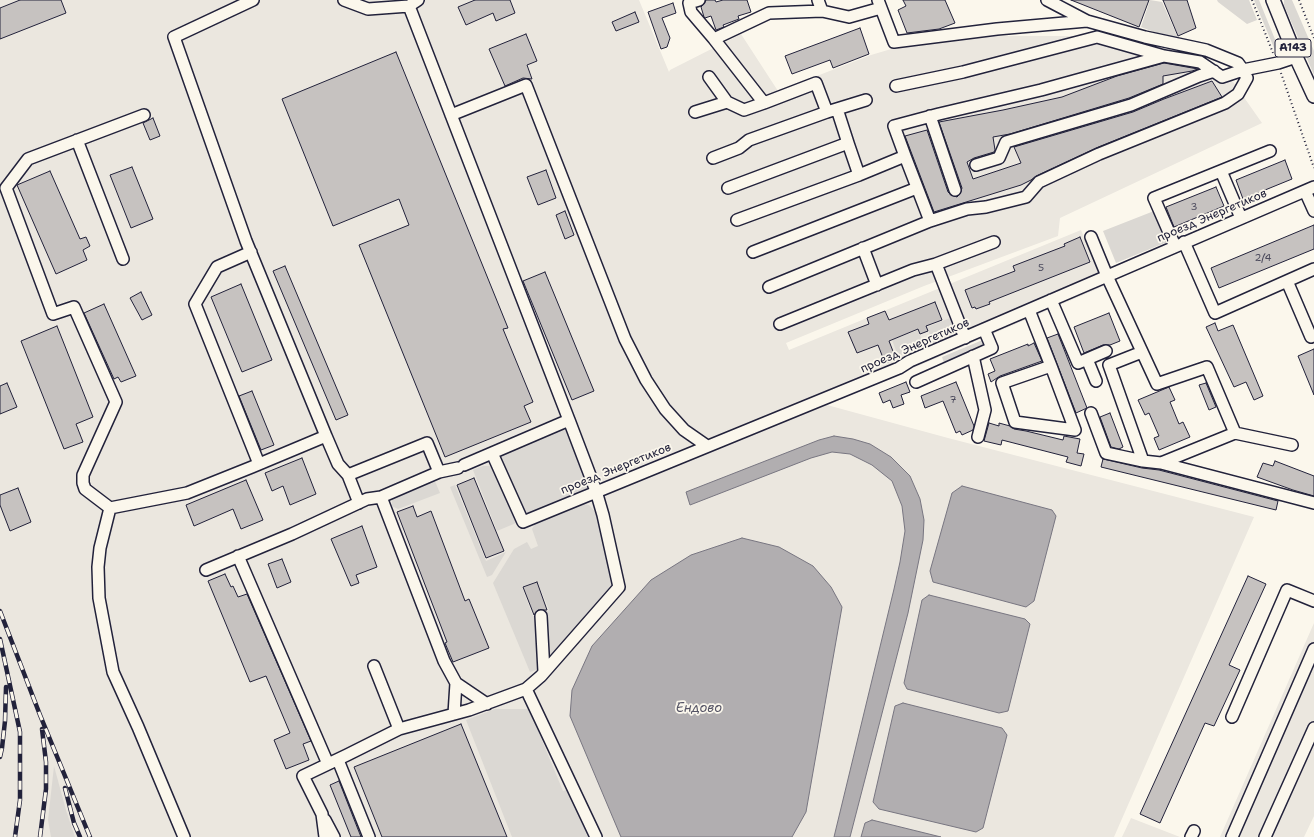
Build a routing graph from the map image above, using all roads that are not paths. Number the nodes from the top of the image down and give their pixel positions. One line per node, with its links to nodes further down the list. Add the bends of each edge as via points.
1 (252, 0): 47 (street, via 174,37)
2 (344, 0): 7 (street, via 368,9)
3 (699, 0): 11 (street, via 689,3 692,12)
4 (818, 0): 9 (street)
5 (1047, 0): 10 (street)
6 (1273, 0): 13 (main road, А143)
7 (413, 3): 25 (street)
8 (880, 4): 9 (street, via 849,17); 10 (street, via 894,42)
9 (822, 11): 11 (street, via 770,13)
10 (1088, 21): 14 (street, via 1206,50 1238,63)
11 (714, 38): 21 (street)
12 (1164, 56): 15 (street, via 1200,62); 17 (street, via 1097,37 963,72); 26 (street, via 1040,90)
13 (1296, 57): 14 (street); 18 (main road, А143)
14 (1243, 70): 15 (street, via 1222,77); 42 (street, via 1247,78 1238,94 1225,103 1099,154 1039,182 1026,197 968,209)
15 (1214, 71): 32 (street, via 1131,104 1006,142 999,158)
16 (709, 77): 20 (street)
17 (896, 86)
18 (1314, 96)
19 (866, 100): 22 (street)
20 (727, 102): 21 (street, via 744,110); 23 (street)
21 (764, 103): 22 (street, via 816,83)
22 (832, 110): 28 (street); 31 (street, via 749,140 739,148)
23 (695, 112)
24 (144, 115): 27 (street)
25 (451, 115): 70 (street); 75 (street, via 526,85 624,339 646,380 665,408 684,430)
26 (930, 116): 30 (street, via 894,126); 38 (street)
27 (77, 140): 49 (street); 86 (street, via 28,159 6,188 52,314 74,307 116,402 83,475 85,489)
28 (848, 143): 34 (street); 35 (street)
29 (1270, 151): 33 (street)
30 (905, 156): 34 (street); 36 (street)
31 (713, 158)
32 (976, 165)
33 (1221, 171): 40 (street); 45 (street, via 1154,198)
34 (859, 175): 41 (street)
35 (728, 188)
36 (917, 188): 42 (street); 48 (street)
37 (1309, 189): 39 (street); 40 (street, проезд Энергетиков)
38 (955, 190)
39 (1314, 211)
40 (1241, 218): 45 (street, проезд Энергетиков)
41 (737, 220)
42 (930, 221): 46 (street)
43 (1091, 237): 52 (street)
44 (994, 242): 50 (street)
45 (1179, 244): 52 (street, проезд Энергетиков); 53 (street, via 1215,313)
46 (863, 248): 54 (street); 55 (street)
47 (251, 252): 72 (street); 79 (street, via 216,268 195,304)
48 (753, 252)
49 (123, 259)
50 (936, 264): 54 (street, via 913,270); 61 (street)
51 (1314, 269): 53 (street)
52 (1107, 276): 56 (street, проезд Энергетиков); 63 (street)
53 (1287, 281): 60 (street)
54 (877, 285): 58 (street)
55 (769, 287)
56 (1051, 300): 57 (street, проезд Энергетиков); 65 (street, via 1078,363)
57 (1029, 310): 59 (street, проезд Энергетиков); 66 (street)
58 (780, 324)
59 (984, 329): 61 (street, проезд Энергетиков); 64 (street, via 992,348)
60 (1311, 337)
61 (965, 338): 75 (street, проезд Энергетиков, via 899,368)
62 (1106, 351): 65 (street)
63 (1142, 352): 71 (street, via 1157,384 1207,367); 77 (street, via 1109,365)
64 (973, 356): 68 (street); 73 (street, via 985,410)
65 (1087, 360): 67 (street)
66 (1050, 366): 66 (street, via 1053,373 1075,430 1015,422 1002,383)
67 (1096, 381)
68 (916, 382)
69 (1091, 413): 77 (street, via 1106,453)
70 (569, 420): 76 (street); 82 (street)
71 (1235, 433): 74 (street); 78 (street)
72 (326, 436): 79 (street); 81 (street, via 338,464)
73 (978, 437)
74 (1292, 445)
75 (707, 446): 82 (street, проезд Энергетиков)
76 (492, 453): 80 (street, via 461,467); 82 (street, проезд Энергетиков, via 523,522)
77 (1143, 461): 78 (street)
78 (1161, 463): 85 (street)
79 (259, 464): 86 (street, via 187,493)
80 (439, 472): 81 (street, via 427,443); 83 (street)
81 (348, 475): 84 (street)
82 (596, 491): 93 (street, via 619,587)
83 (381, 497): 84 (street); 94 (street, via 444,662)
84 (359, 503): 87 (street)
85 (1314, 503)
86 (110, 508): 103 (street, via 98,567 100,598 113,672)
87 (238, 556): 88 (street); 101 (street)
88 (206, 570)
89 (1314, 601): 98 (street, via 1287,590)
90 (541, 616): 93 (street)
91 (1314, 649): 108 (street)
92 (374, 666): 100 (street)
93 (544, 672): 95 (street)
94 (456, 683): 96 (street); 97 (street)
95 (526, 689): 96 (street); 107 (street)
96 (487, 704): 97 (street)
97 (454, 714): 100 (street)
98 (1232, 717)
99 (1314, 728): 109 (street)
100 (399, 729): 101 (street)
101 (333, 762): 102 (street, via 303,776); 106 (street)
102 (322, 814): 104 (street); 105 (street)
103 (184, 837)
104 (324, 837)
105 (334, 837)
106 (370, 837)
107 (596, 837)
108 (1232, 837)
109 (1265, 837)

